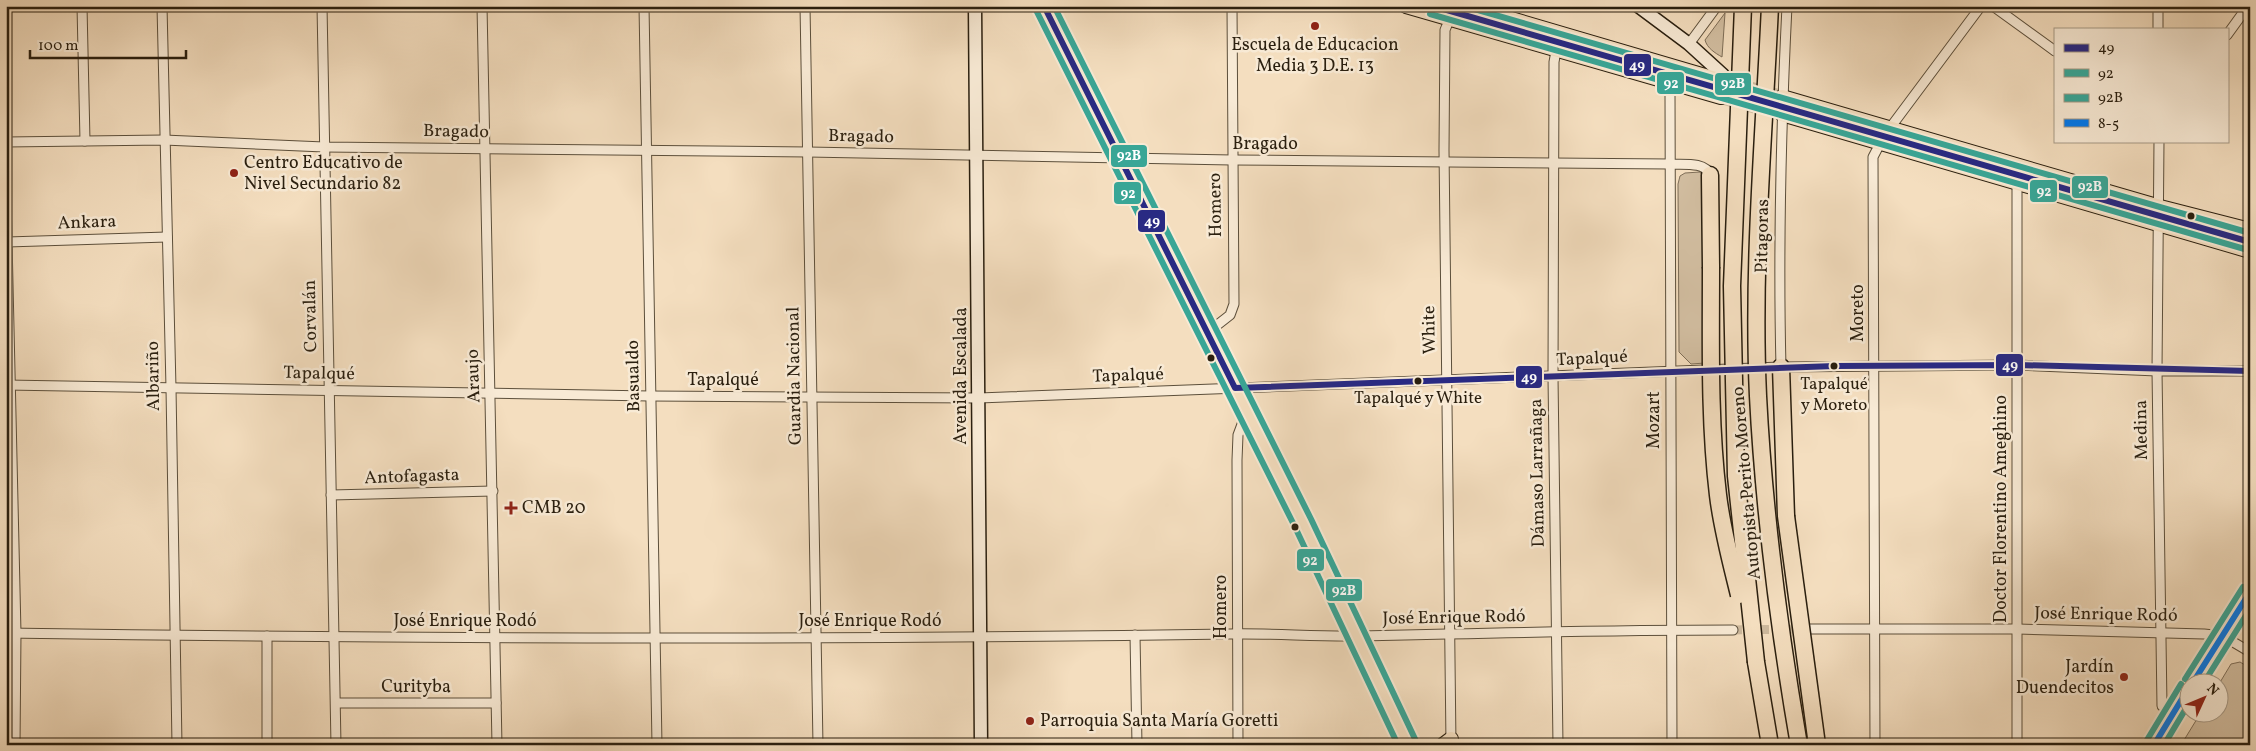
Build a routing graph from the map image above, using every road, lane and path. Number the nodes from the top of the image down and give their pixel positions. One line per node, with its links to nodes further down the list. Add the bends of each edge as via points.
1 (82, 6): 34 (street)
2 (162, 6): 33 (street, Albariño)
3 (322, 6): 38 (street, Corvalán)
4 (482, 6): 39 (street, Araujo)
5 (644, 6): 40 (street, Basualdo)
6 (805, 6): 41 (street, Guardia Nacional)
7 (975, 6): 42 (street, Avenida Escalada)
8 (1044, 6): 43 (main road)
9 (1232, 6): 44 (street, Homero)
10 (1406, 6): 21 (main road)
11 (1467, 6): 27 (main road)
12 (1638, 6): 24 (street)
13 (1717, 6): 24 (street)
14 (1743, 6): 100 (highway, Autopista Perito Moreno, bridge, via 1732,306 1736,476)
15 (1770, 6): 121 (highway, Autopista Perito Moreno, bridge, via 1757,308 1758,395 1778,617)
16 (1787, 6): 31 (street)
17 (1981, 6): 32 (street, Moreto)
18 (1993, 6): 26 (street)
19 (2158, 6): 22 (street)
20 (2248, 6): 23 (street)
21 (1452, 12): 25 (main road); 45 (street, White, via 1446,30)
22 (2158, 28)
23 (2228, 34)
24 (1689, 44): 28 (street)
25 (1556, 51): 29 (main road); 46 (street, Dámaso Larrañaga)
26 (2054, 51)
27 (1676, 67): 28 (main road); 29 (street, Mozart)
28 (1723, 78)
29 (1672, 82): 30 (main road); 47 (street, Mozart)
30 (1721, 97)
31 (1782, 106): 32 (main road); 36 (main road); 59 (street, Pitagoras)
32 (1890, 128): 36 (street, Moreto); 51 (main road)
33 (164, 140): 34 (street, Bragado); 38 (street, Bragado); 54 (street, Albariño)
34 (85, 141): 35 (street, Bragado)
35 (6, 142)
36 (1880, 142): 49 (main road); 60 (street, Moreto, via 1873,157)
37 (2159, 142): 51 (street, Medina)
38 (324, 147): 39 (street, Bragado); 69 (street, Corvalán)
39 (484, 149): 40 (street, Bragado); 70 (street, Araujo)
40 (646, 152): 41 (street, Bragado); 71 (street, Basualdo)
41 (808, 152): 42 (street, Bragado); 72 (street, Guardia Nacional)
42 (976, 156): 43 (street, Bragado); 73 (street, Avenida Escalada)
43 (1119, 158): 44 (street, Bragado); 57 (main road)
44 (1232, 160): 45 (street, Bragado); 57 (street, Homero, via 1234,304 1230,315)
45 (1444, 162): 46 (street, Bragado); 65 (street, White)
46 (1554, 164): 47 (street, Bragado); 64 (street, Dámaso Larrañaga)
47 (1670, 164): 48 (street, Bragado, via 1702,166); 61 (street, Mozart)
48 (1710, 175): 100 (highway, bridge, via 1711,346 1718,496 1726,543)
49 (2017, 183): 52 (main road); 58 (street, Doctor Florentino Ameghino)
50 (6, 197): 55 (street)
51 (2160, 207): 52 (street, Medina); 53 (main road)
52 (2160, 226): 56 (main road); 62 (street, Medina)
53 (2250, 230)
54 (167, 237): 55 (street, Ankara); 67 (street, Albariño)
55 (7, 242): 66 (street)
56 (2250, 251)
57 (1207, 333): 68 (main road)
58 (2017, 365): 60 (street, Tapalqué); 62 (street, Tapalqué); 79 (street, Doctor Florentino Ameghino)
59 (1780, 367): 60 (street, Tapalqué); 61 (street, Tapalqué); 122 (highway, bridge, via 1786,516)
60 (1875, 368): 78 (street, Moreto)
61 (1670, 371): 64 (street, Tapalqué); 80 (street, Mozart)
62 (2157, 371): 63 (street, Tapalqué); 85 (street, Medina)
63 (2250, 371)
64 (1553, 377): 65 (street, Tapalqué); 84 (street, Dámaso Larrañaga)
65 (1446, 381): 68 (street, Tapalqué); 87 (street, White)
66 (8, 385): 67 (street, Tapalqué); 86 (street)
67 (171, 388): 69 (street, Tapalqué); 89 (street, Albariño)
68 (1235, 388): 73 (street, Tapalqué); 74 (main road)
69 (329, 391): 70 (street, Tapalqué); 76 (street, Corvalán)
70 (491, 393): 71 (street, Tapalqué); 75 (street, Araujo)
71 (650, 396): 72 (street, Tapalqué); 97 (street, Basualdo)
72 (811, 396): 73 (street, Tapalqué); 95 (street, Guardia Nacional)
73 (978, 398): 98 (street, Avenida Escalada)
74 (1247, 411): 88 (street, Homero, via 1238,435); 92 (main road)
75 (493, 491): 76 (street, Antofagasta); 96 (street, Araujo)
76 (331, 496): 94 (street, Corvalán)
77 (2250, 592): 93 (street)
78 (1874, 629): 79 (street, José Enrique Rodó); 82 (street, José Enrique Rodó); 123 (street, Moreto)
79 (2018, 629): 85 (street, José Enrique Rodó); 124 (street, Doctor Florentino Ameghino)
80 (1671, 630): 81 (street, José Enrique Rodó); 84 (street, José Enrique Rodó); 119 (street, Mozart)
81 (1733, 630)
82 (1806, 630)
83 (6, 632): 86 (street, José Enrique Rodó)
84 (1557, 632): 87 (street, José Enrique Rodó); 118 (street, Dámaso Larrañaga)
85 (2160, 632): 93 (street, José Enrique Rodó); 105 (street, Medina, via 2162,706)
86 (16, 633): 89 (street, José Enrique Rodó); 108 (street)
87 (1450, 633): 92 (street, José Enrique Rodó); 106 (street, White)
88 (1237, 634): 90 (street, José Enrique Rodó); 92 (street, José Enrique Rodó); 117 (street, Homero)
89 (175, 635): 91 (street, José Enrique Rodó); 109 (street, Albariño)
90 (1135, 635): 98 (street, José Enrique Rodó); 116 (street)
91 (267, 636): 94 (street, José Enrique Rodó); 110 (street)
92 (1356, 636): 107 (main road)
93 (2223, 636): 99 (street, José Enrique Rodó); 101 (street)
94 (334, 637): 96 (street, José Enrique Rodó); 103 (street, Corvalán)
95 (816, 637): 97 (street, José Enrique Rodó); 98 (street, José Enrique Rodó); 114 (street, Guardia Nacional)
96 (494, 638): 97 (street, José Enrique Rodó); 102 (street, Araujo)
97 (655, 638): 113 (street, Basualdo)
98 (980, 638): 115 (street, Avenida Escalada)
99 (2250, 652)
100 (1756, 662): 120 (highway, Autopista Perito Moreno)
101 (2198, 674)
102 (496, 702): 103 (street, Curityba); 112 (street, Araujo)
103 (336, 703): 111 (street, Corvalán)
104 (2178, 705): 105 (street)
105 (2173, 713): 125 (street)
106 (1448, 743)
107 (1408, 744)
108 (16, 745)
109 (176, 745)
110 (267, 745)
111 (336, 745)
112 (497, 745)
113 (657, 745)
114 (818, 745)
115 (981, 745)
116 (1136, 745)
117 (1238, 745)
118 (1558, 745)
119 (1672, 745)
120 (1770, 745)
121 (1799, 745)
122 (1817, 745)
123 (1875, 745)
124 (2017, 745)
125 (2154, 745)

